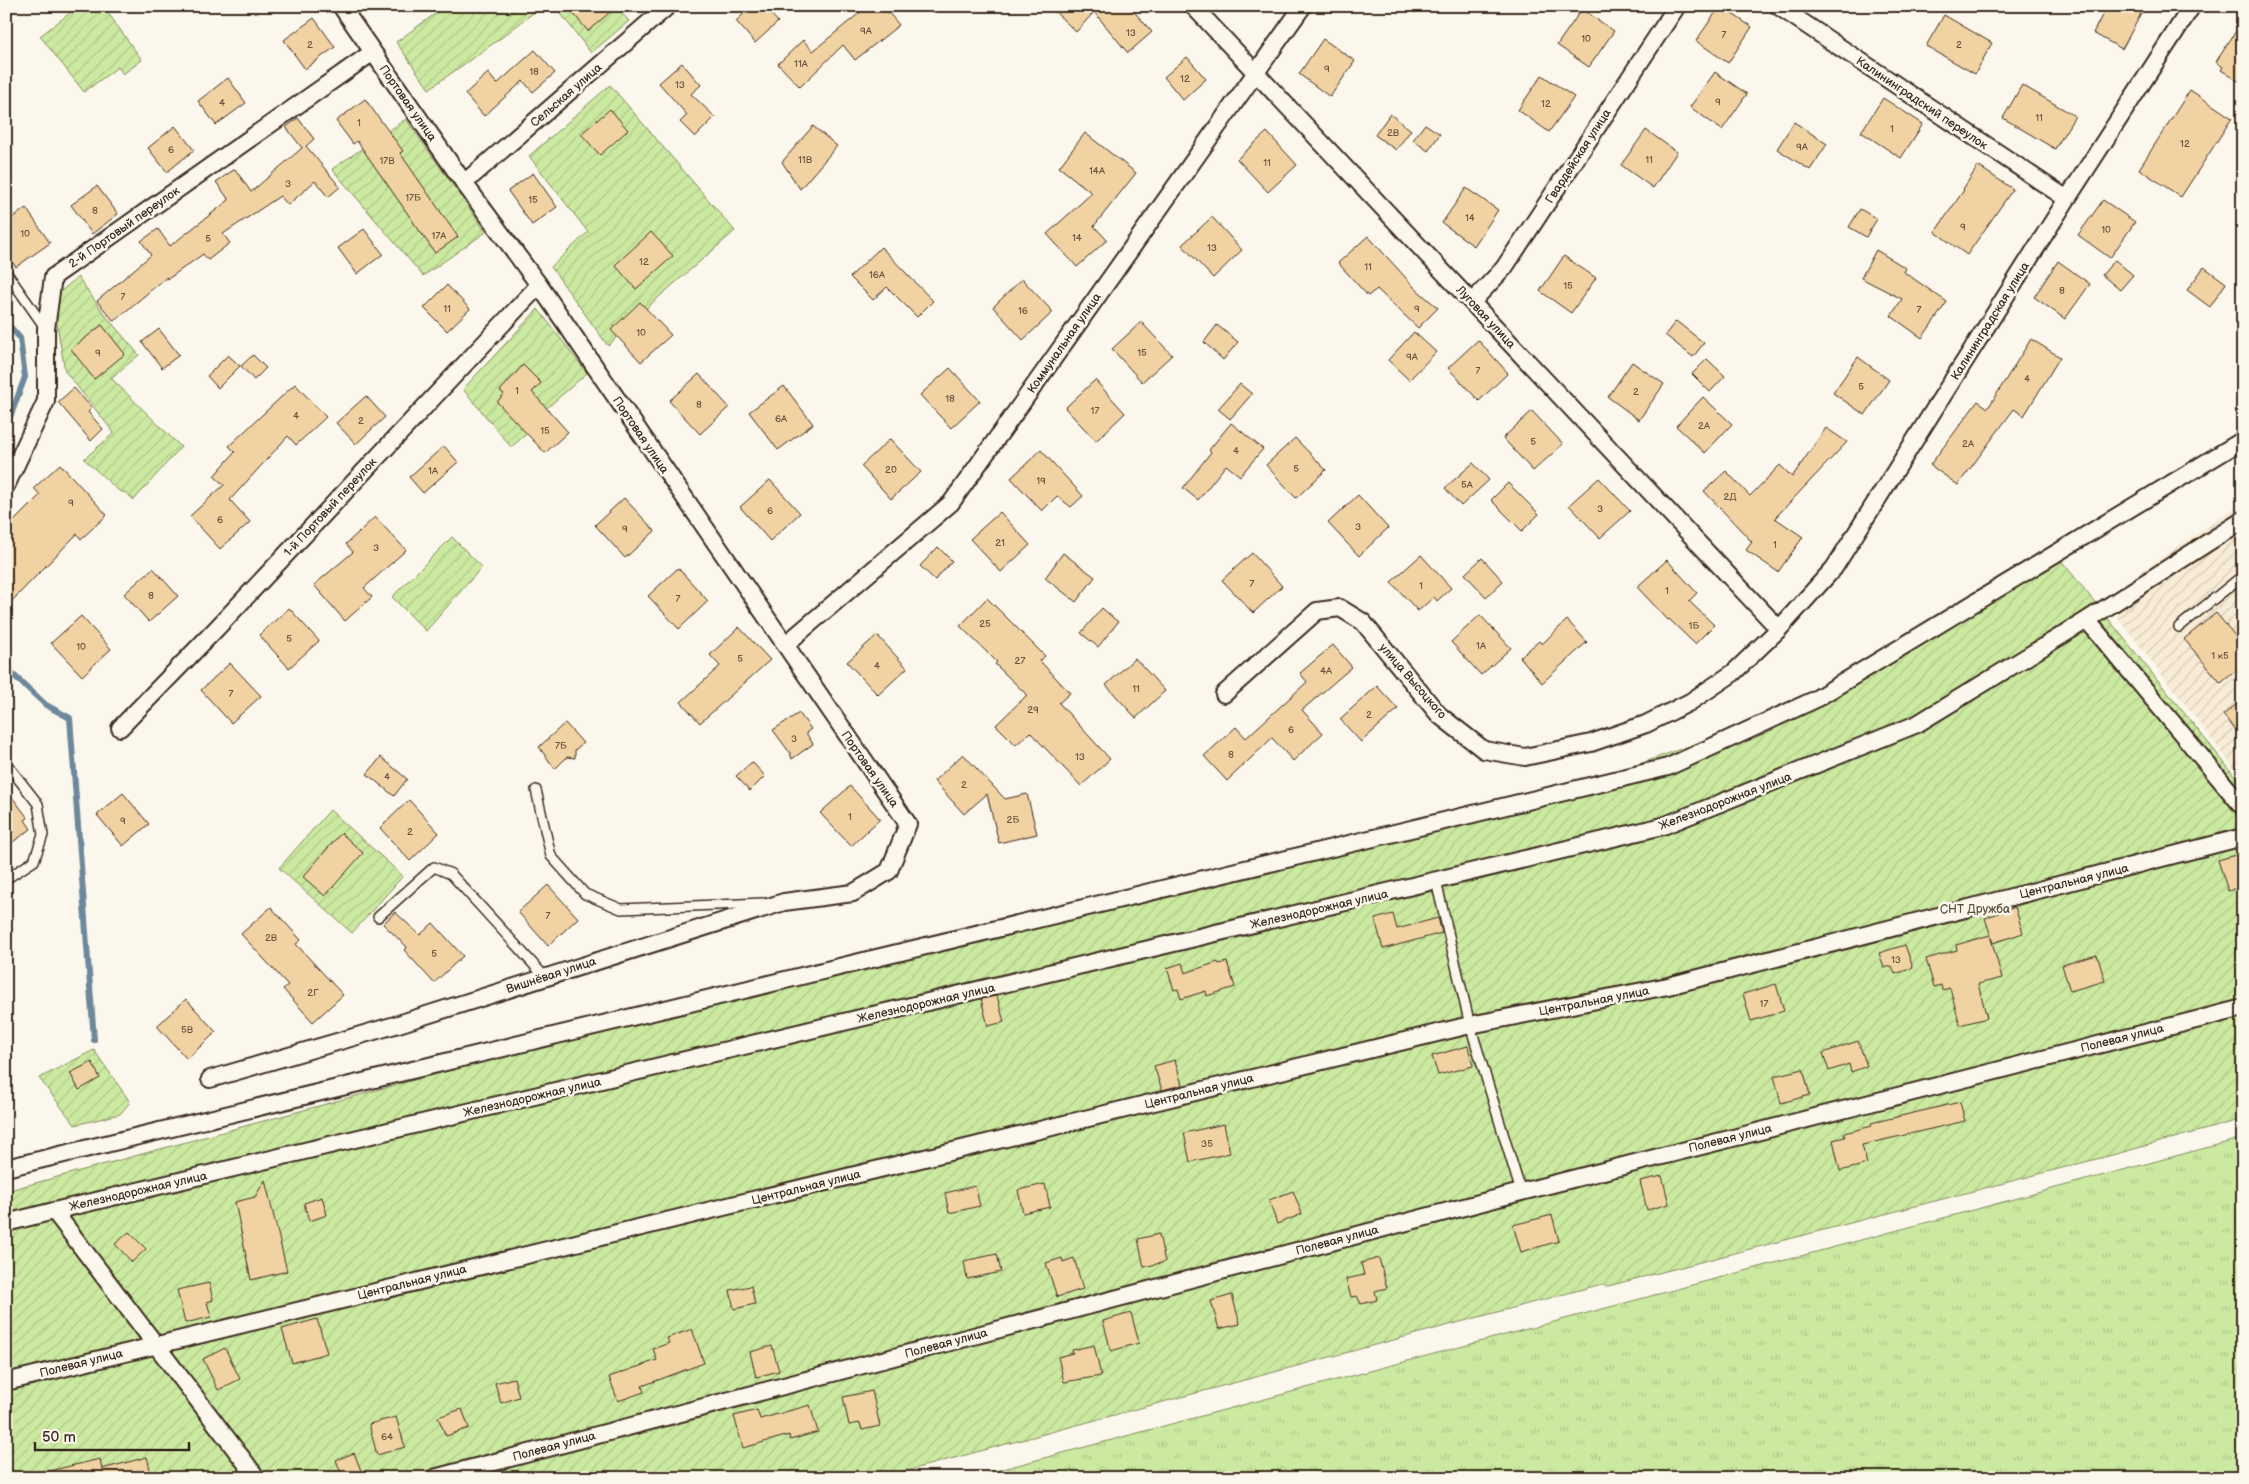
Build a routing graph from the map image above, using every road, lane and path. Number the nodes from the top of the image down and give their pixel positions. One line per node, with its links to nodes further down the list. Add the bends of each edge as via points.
1 (340, 6): 8 (street, Портовая улица)
2 (668, 6): 10 (street, Сельская улица)
3 (1193, 6): 9 (street, Луговая улица)
4 (1303, 6): 9 (street, Коммунальная улица)
5 (1677, 6): 14 (street, Гвардейская улица, via 1504,268)
6 (1778, 6): 11 (street, Калининградский переулок)
7 (2192, 6): 11 (street, Калининградская улица)
8 (373, 52): 10 (street, Портовая улица); 15 (street, 2-й Портовый переулок, via 54,277)
9 (1256, 71): 14 (street, Луговая улица); 23 (street, Коммунальная улица, via 951,502)
10 (464, 183): 13 (street, Портовая улица)
11 (2067, 199): 22 (street, Калининградская улица, via 1834,568)
12 (6, 272): 15 (lane)
13 (539, 285): 23 (street, Портовая улица); 25 (street, 1-й Портовый переулок)
14 (1472, 302): 22 (street, Луговая улица)
15 (46, 329): 17 (street, 2-й Портовый переулок, via 46,401)
16 (2243, 440): 39 (street, via 1814,700 1668,767)
17 (6, 486)
18 (2243, 520): 20 (street, Железнодорожная улица)
19 (2243, 579): 21 (lane, via 2241,577)
20 (2087, 620): 28 (street); 32 (street, Железнодорожная улица, via 1917,724 1784,778 1663,826)
21 (2179, 627)
22 (1779, 629): 24 (street, улица Высоцкого, via 1733,673 1690,702 1646,724 1591,743 1525,757 1484,750 1440,715 1363,622 1340,608 1317,611)
23 (785, 645): 30 (street, Портовая улица, via 908,824)
24 (1224, 694)
25 (120, 728)
26 (6, 763): 31 (lane, via 38,804 43,835 34,861)
27 (536, 790): 33 (lane, via 551,856 585,894 621,908)
28 (2243, 807)
29 (2243, 838): 37 (street, Центральная улица, via 1668,986)
30 (889, 871): 33 (street, Вишнёвая улица, via 853,892)
31 (6, 879)
32 (1436, 881): 37 (lane); 41 (street, Железнодорожная улица)
33 (784, 902): 35 (street, Вишнёвая улица)
34 (378, 917): 35 (lane, via 434,866 450,874)
35 (545, 977): 38 (street, Вишнёвая улица)
36 (2243, 1008): 40 (street, Полевая улица)
37 (1470, 1025): 40 (lane); 43 (street, Центральная улица)
38 (210, 1079)
39 (6, 1168)
40 (1521, 1192): 46 (street, Полевая улица)
41 (54, 1211): 42 (street); 43 (street, Железнодорожная улица)
42 (6, 1223)
43 (156, 1345): 44 (street, Полевая улица); 45 (street, Железнодорожная улица)
44 (6, 1382)
45 (257, 1478)
46 (434, 1478)

